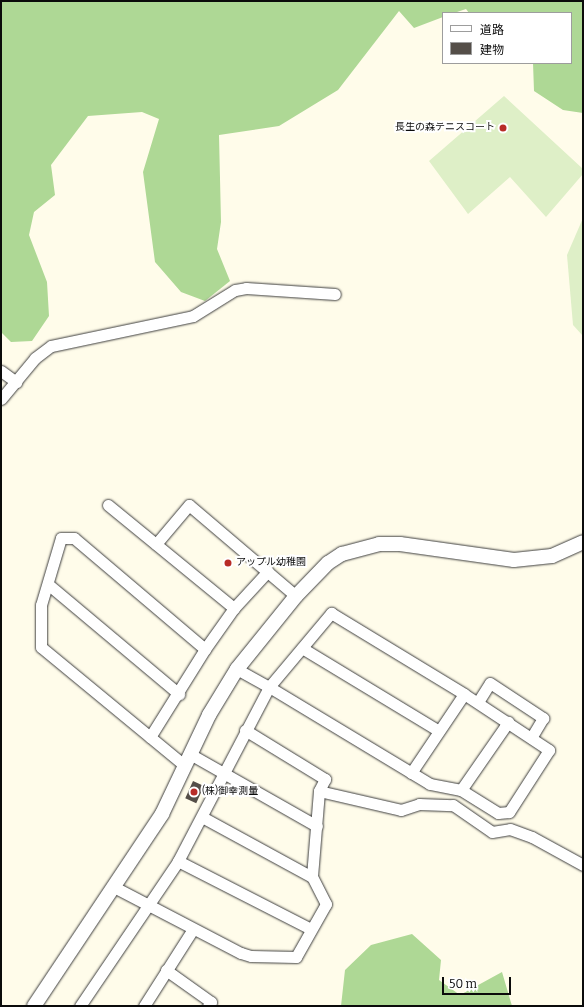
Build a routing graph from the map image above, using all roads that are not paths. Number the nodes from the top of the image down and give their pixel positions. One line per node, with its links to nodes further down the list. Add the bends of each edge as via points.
1 (335, 294): 3 (street, via 246,288 235,290 194,316 51,346 35,358)
2 (1, 371): 3 (street)
3 (16, 382): 4 (street)
4 (1, 399)
5 (108, 505): 7 (street)
6 (583, 542): 10 (street, via 552,556 514,560 400,544 379,544 342,554 318,571)
7 (156, 544): 8 (street, via 189,504); 11 (street)
8 (268, 571): 10 (street); 11 (street)
9 (49, 585): 13 (street, via 62,538 74,538); 16 (street); 22 (street, via 41,606 41,647)
10 (296, 596): 14 (street)
11 (234, 608): 13 (street)
12 (302, 648): 15 (street); 17 (street, via 331,613); 21 (street)
13 (205, 649): 16 (street)
14 (238, 669): 15 (street); 24 (street)
15 (269, 687): 20 (street); 25 (street)
16 (179, 694): 22 (street)
17 (464, 694): 18 (street); 21 (street)
18 (478, 702): 19 (street); 23 (street, via 490,683 543,718)
19 (508, 722): 23 (street); 27 (street)
20 (245, 730): 26 (street); 28 (street, via 325,779)
21 (439, 731): 25 (street)
22 (150, 737): 24 (street)
23 (531, 738): 27 (street, via 549,750 509,812 498,814)
24 (187, 759): 26 (street); 34 (street, via 162,814)
25 (411, 773): 27 (street, via 430,784)
26 (223, 774): 29 (street); 30 (street)
27 (461, 790)
28 (319, 791): 30 (street); 32 (street, via 401,810 419,804 453,805 492,832 510,829 518,831)
29 (202, 817): 31 (street); 33 (street)
30 (317, 826): 33 (street)
31 (178, 861): 35 (street); 37 (street)
32 (583, 865)
33 (312, 877): 37 (street, via 326,904)
34 (114, 887): 35 (street); 39 (street)
35 (150, 905): 36 (street); 40 (street)
36 (193, 929): 37 (street, via 251,956 296,957); 38 (street)
37 (311, 929)
38 (166, 970): 41 (street); 42 (street, via 211,1002)
39 (34, 1006)
40 (80, 1006)
41 (144, 1006)
42 (208, 1006)

